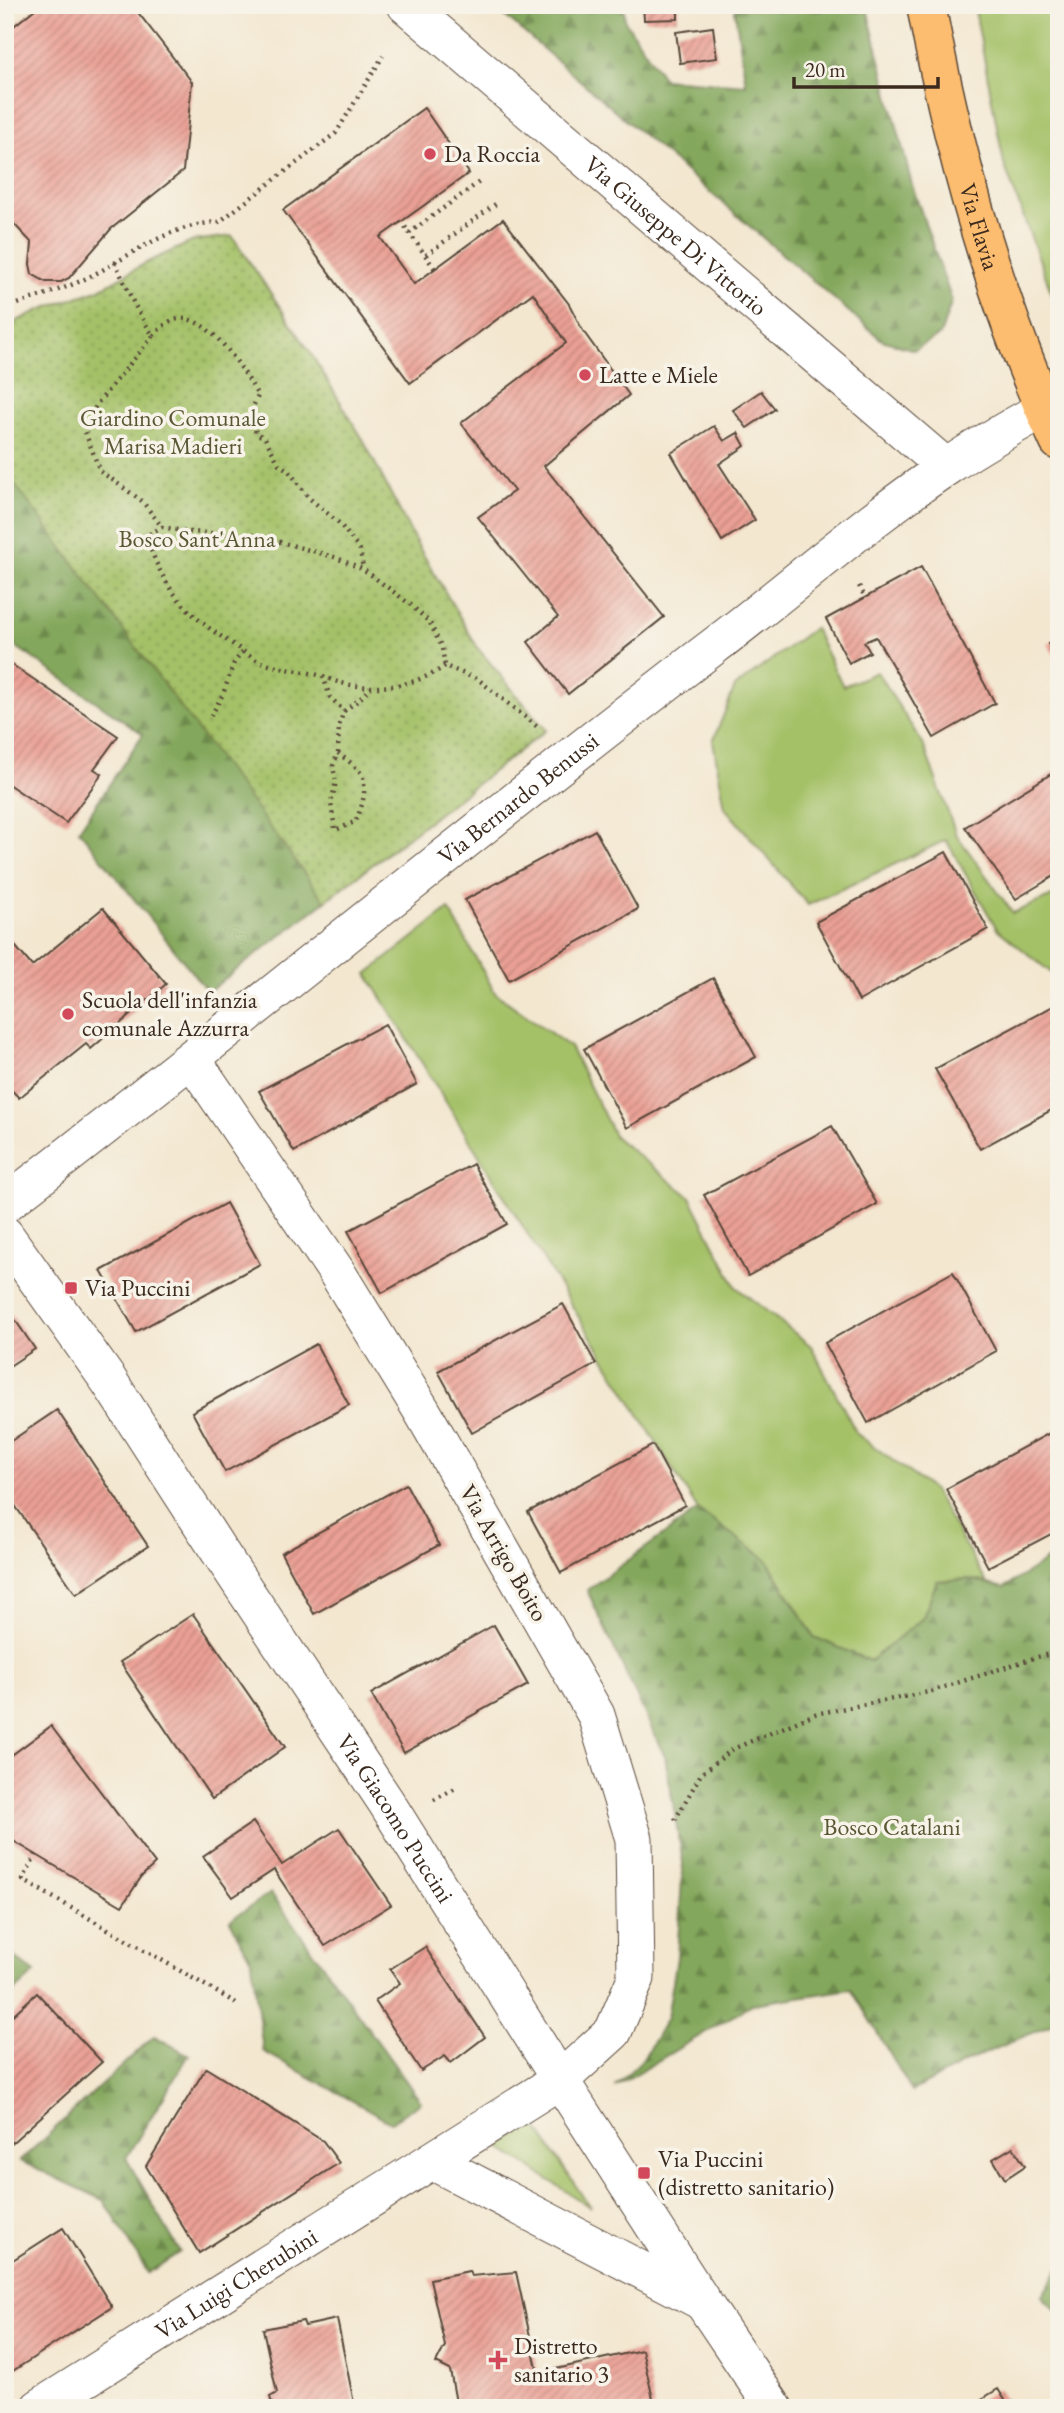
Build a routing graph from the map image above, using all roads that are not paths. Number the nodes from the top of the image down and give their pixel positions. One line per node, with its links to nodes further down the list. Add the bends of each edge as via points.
1 (406, 5): 4 (street, Via Giuseppe Di Vittorio)
2 (926, 5): 3 (main road, Via Flavia, via 965,179 1003,300)
3 (1051, 425): 4 (street, Via Bernardo Benussi, via 994,436)
4 (946, 467): 5 (street, Via Bernardo Benussi, via 587,744)
5 (192, 1059): 6 (street, Via Bernardo Benussi); 8 (street, Via Arrigo Boito, via 343,1283 596,1715 634,1839 636,1978 613,2032)
6 (5, 1204)
7 (5, 1235): 8 (street, Via Giacomo Puccini, via 109,1381 364,1767)
8 (560, 2080): 9 (street, Via Luigi Cherubini); 10 (street, Via Giacomo Puccini)
9 (432, 2161): 10 (street); 11 (street, Via Luigi Cherubini)
10 (702, 2301): 12 (street, Via Giacomo Puccini)
11 (39, 2408)
12 (774, 2408)

